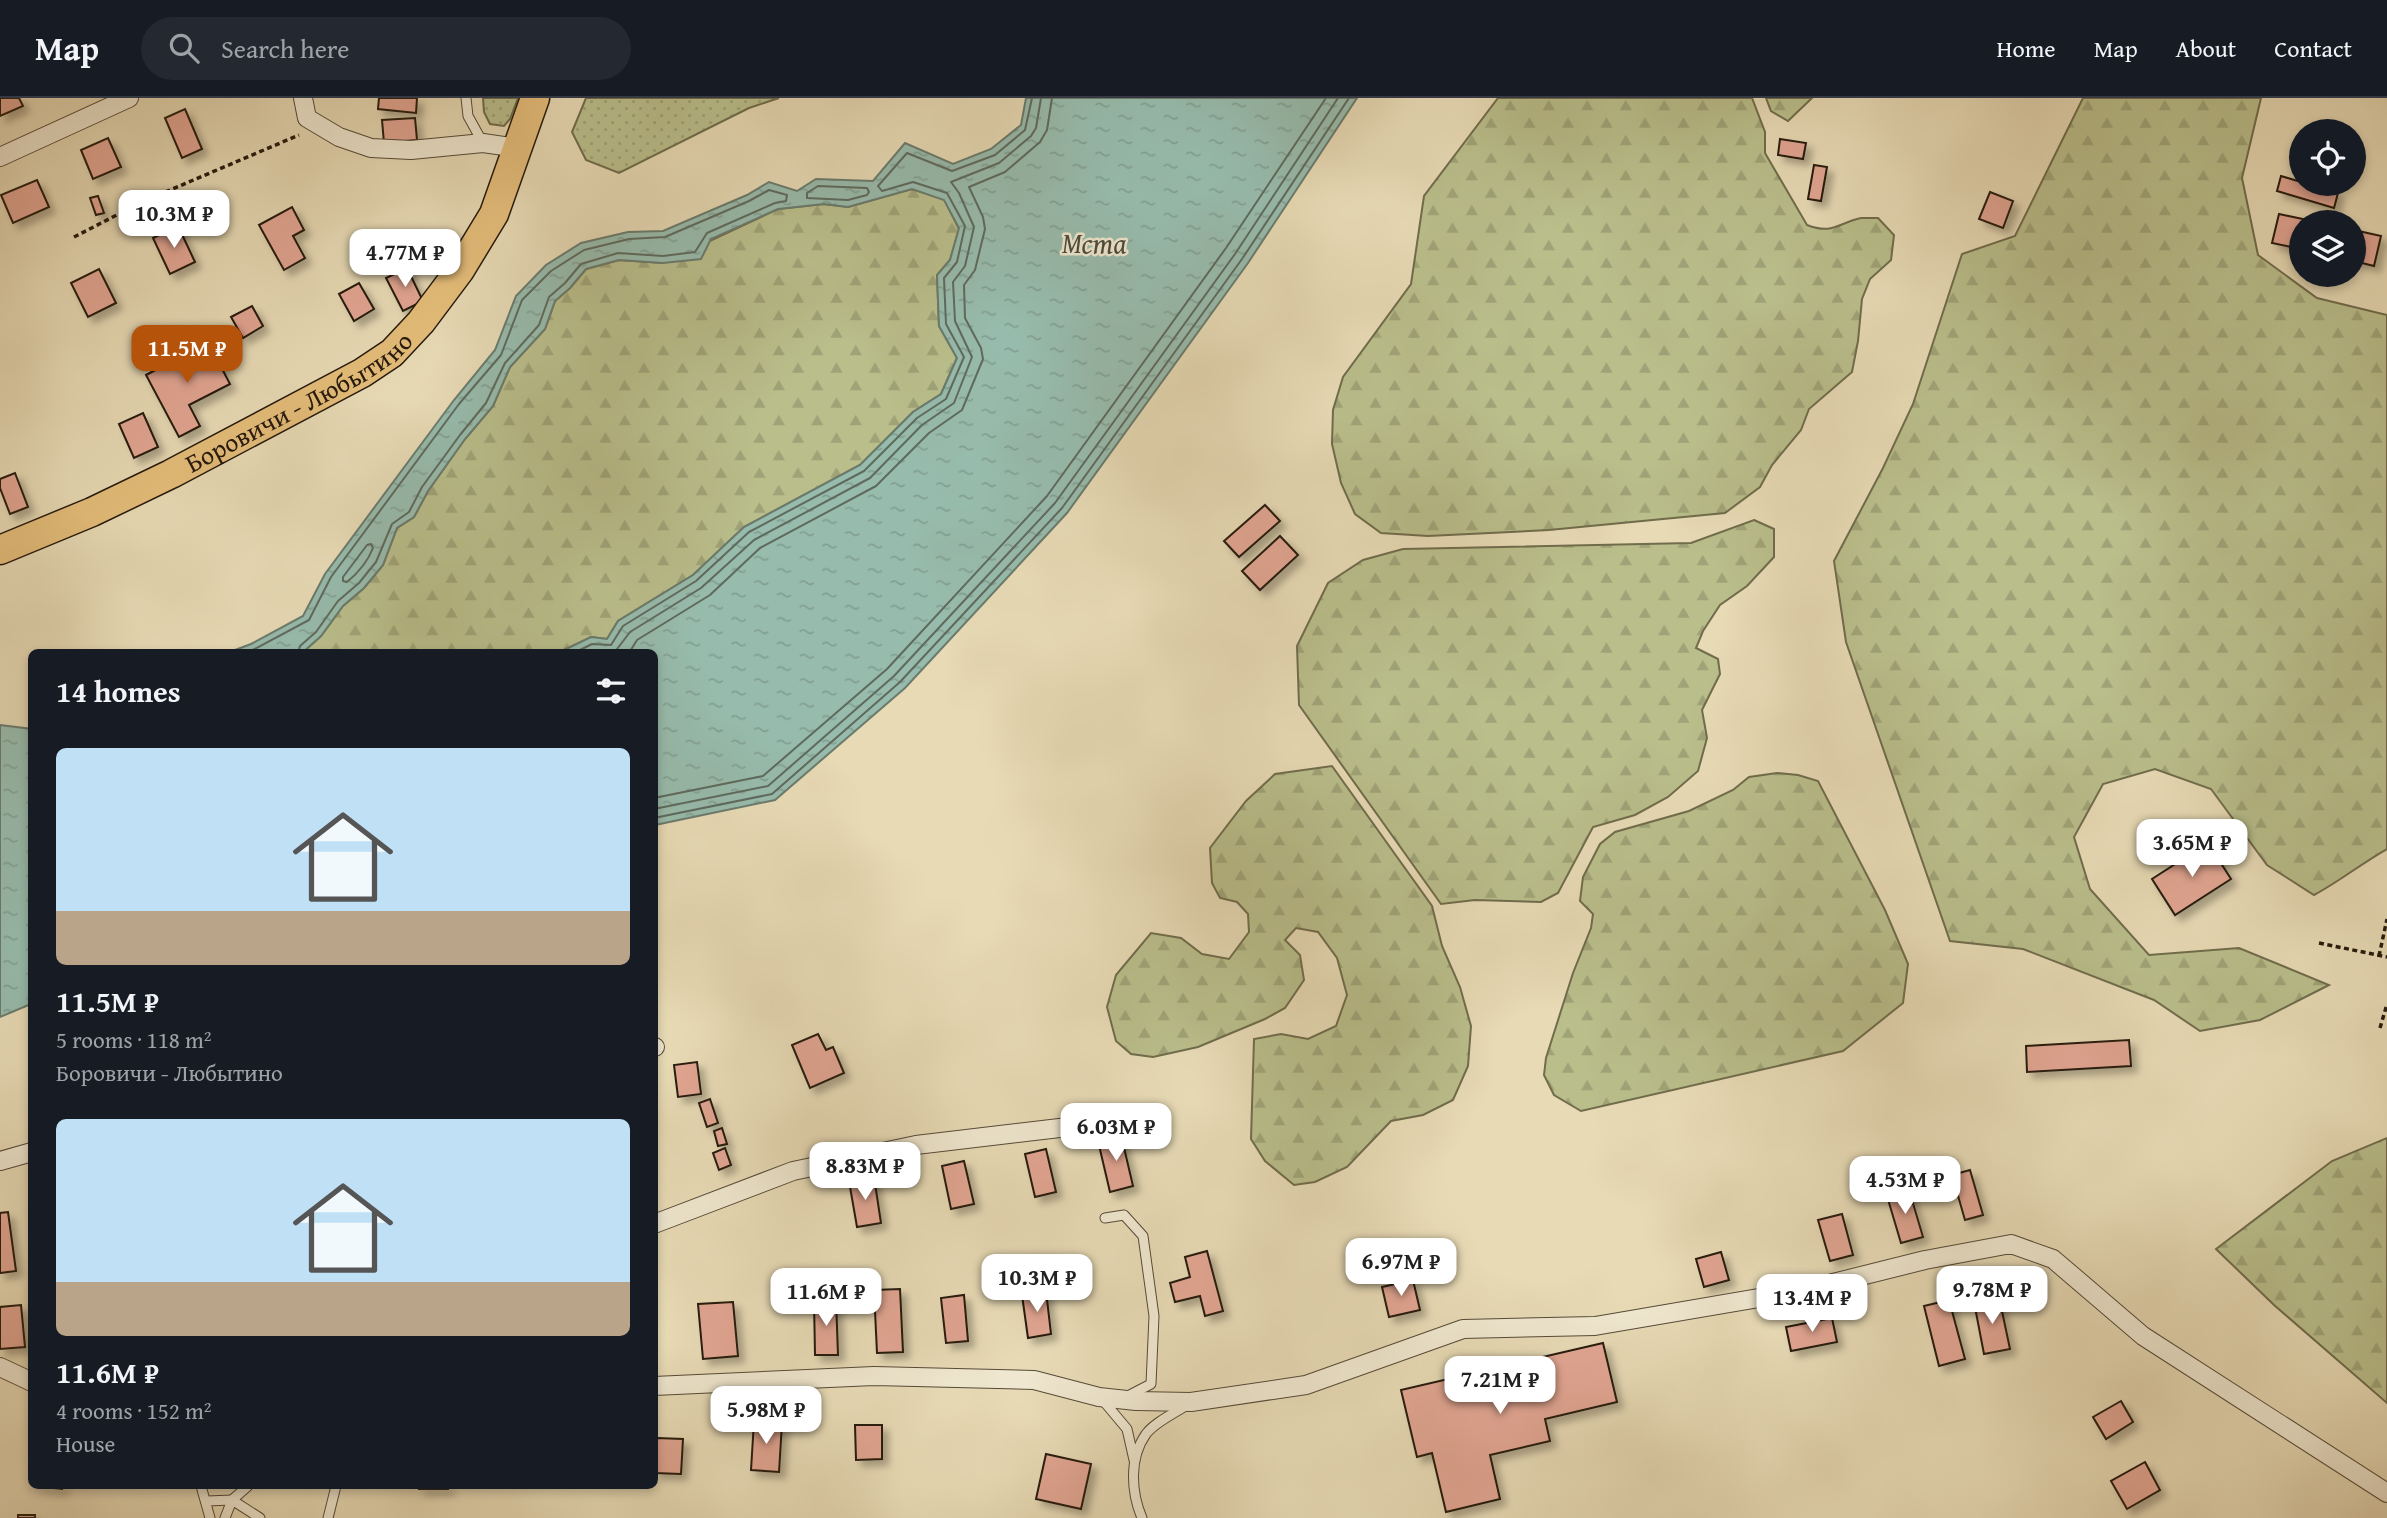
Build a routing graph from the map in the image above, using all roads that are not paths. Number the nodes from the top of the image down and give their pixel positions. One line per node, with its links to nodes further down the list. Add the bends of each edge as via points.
1 (129, 98): 7 (street)
2 (303, 98): 5 (street, via 307,118 339,137 371,148 411,150)
3 (466, 98): 5 (lane, via 468,116)
4 (531, 110): 6 (main road, Боровичи - Любытино)
5 (483, 143): 6 (street)
6 (518, 148): 8 (main road, Боровичи - Любытино, via 494,214 460,271 392,353 171,474)
7 (0, 157)
8 (0, 550)
9 (1068, 1127): 13 (street, via 916,1145 793,1171)
10 (28, 1153): 11 (street)
11 (0, 1161)
12 (1105, 1218): 18 (lane, via 1124,1215 1143,1236 1154,1316 1151,1384)
13 (658, 1222)
14 (0, 1367): 15 (street)
15 (28, 1380)
16 (658, 1386): 17 (street, via 874,1376 1034,1380)
17 (1100, 1397): 18 (street); 20 (lane, via 1127,1429)
18 (1121, 1399): 19 (street)
19 (1191, 1402): 20 (lane, via 1147,1432); 24 (street, via 1306,1385 1463,1329 1595,1326 1805,1290 2011,1244 2053,1259 2143,1336)
20 (1134, 1460): 31 (lane, via 1135,1501)
21 (202, 1489): 26 (lane)
22 (245, 1489): 25 (lane)
23 (335, 1489): 30 (lane)
24 (2387, 1493)
25 (232, 1500): 26 (lane); 28 (lane); 29 (lane)
26 (206, 1501): 27 (lane)
27 (210, 1518)
28 (225, 1518)
29 (260, 1518)
30 (328, 1518)
31 (1142, 1518)

